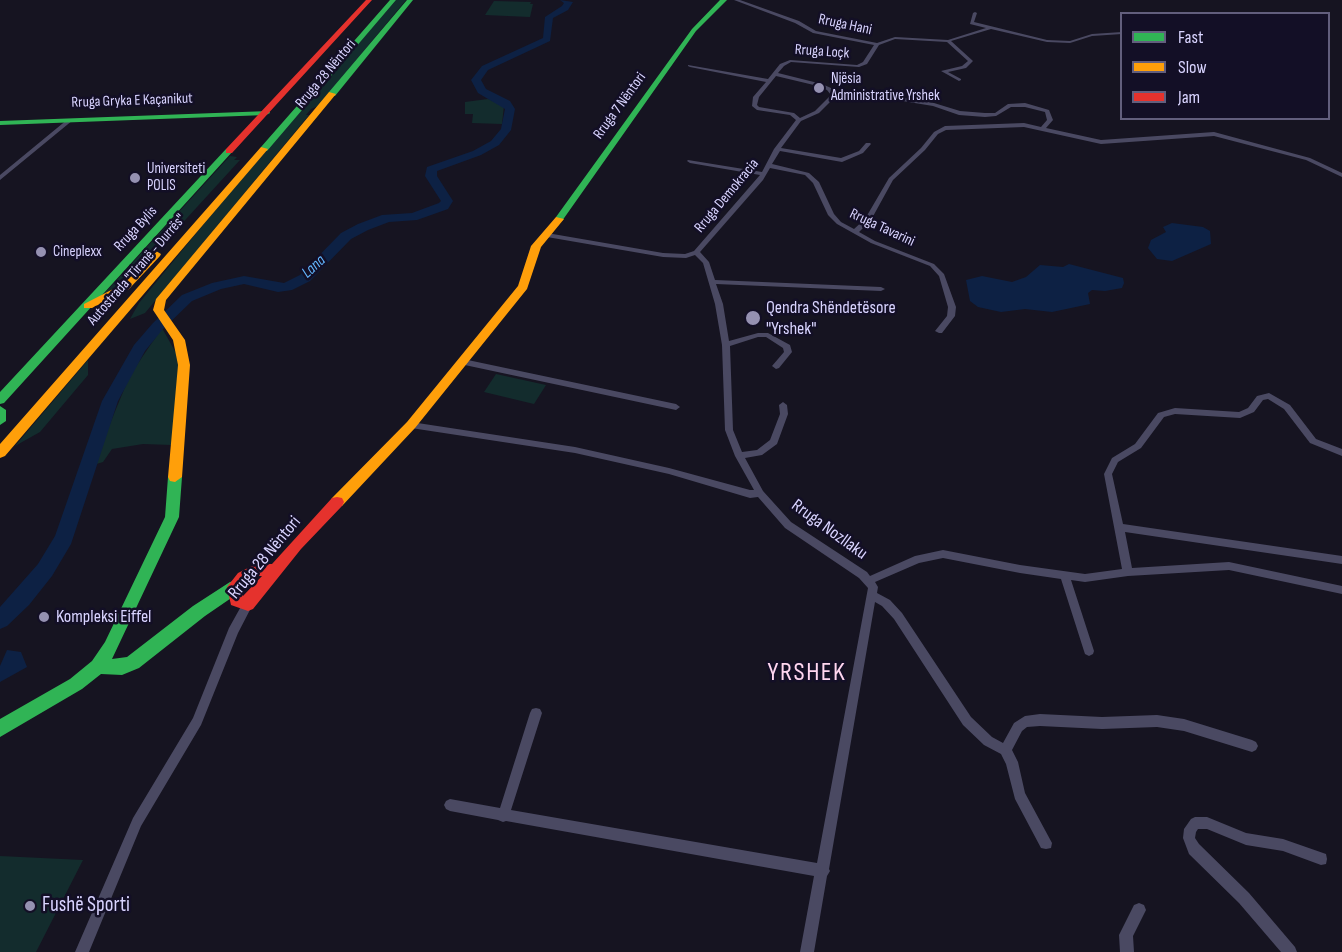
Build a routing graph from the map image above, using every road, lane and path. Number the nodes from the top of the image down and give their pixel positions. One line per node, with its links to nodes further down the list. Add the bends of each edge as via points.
1 (369, 0): 17 (main road, Rruga Bylis)
2 (386, 0): 29 (main road, Autostrada "Tiranë - Durrës")
3 (393, 0): 47 (main road, Autostrada "Tiranë - Durrës")
4 (410, 0): 61 (main road, Rruga 28 Nëntori, via 161,299 158,310 183,351 184,365 172,517 111,648)
5 (724, 0): 31 (main road, Rruga 7 Nëntori, via 694,30)
6 (738, 0): 11 (street, Rruga Hani, via 815,32)
7 (975, 13): 8 (street, via 972,23)
8 (990, 28): 9 (street, via 1070,42 1092,35); 10 (street, Rruga Hani)
9 (1120, 33)
10 (948, 41): 11 (street, Rruga Hani, via 895,38); 14 (street, via 971,61 964,67 943,71)
11 (877, 44): 13 (street, Rruga Loçk, via 862,65 790,61)
12 (690, 66): 15 (street)
13 (774, 74): 15 (street, Rruga Loçk); 16 (street, via 820,85 830,89)
14 (959, 80)
15 (769, 81): 19 (street, Rruga Loçk, via 755,99 755,107 792,114)
16 (834, 96): 19 (street, Rruga Demokracia, via 817,112); 21 (street, via 860,92 978,115 996,114 1014,104 1025,105 1047,111 1050,120)
17 (266, 113): 18 (main road, Rruga Gryka E Kaçanikut); 35 (main road, Rruga Bylis)
18 (70, 120): 20 (main road, Rruga Gryka E Kaçanikut); 28 (street)
19 (799, 120): 23 (street, Rruga Demokracia)
20 (0, 123)
21 (1043, 128): 27 (street, via 1101,142 1214,134 1308,159); 30 (street, via 1014,124 940,129 891,179 868,220)
22 (868, 144): 23 (street, via 861,152 842,160)
23 (777, 149): 25 (street, Rruga Demokracia)
24 (690, 161): 26 (street)
25 (771, 166): 26 (street, Rruga Demokracia); 30 (street, Rruga Tavarini, via 811,177 835,220)
26 (765, 174): 32 (street, Rruga Demokracia)
27 (1342, 175)
28 (0, 178)
29 (221, 186): 35 (main road, via 125,287); 46 (main road, Autostrada "Tiranë - Durrës")
30 (856, 231): 36 (street, Rruga Tavarini, via 873,242 932,265 942,275 952,307 951,316)
31 (547, 235): 32 (street, Rruga Demokracia, via 663,255 686,256); 38 (main road, Rruga 28 Nëntori, via 533,251 523,287)
32 (696, 252): 33 (street, Rruga Nozllaku)
33 (714, 282): 34 (street); 37 (street, Rruga Nozllaku)
34 (882, 289)
35 (88, 306): 40 (main road, Rruga Bylis)
36 (939, 331)
37 (726, 345): 39 (street, via 768,335 787,347 788,352); 49 (street, Rruga Nozllaku, via 729,430)
38 (464, 362): 42 (street); 45 (main road, Rruga 28 Nëntori)
39 (776, 366)
40 (0, 400)
41 (783, 405): 49 (street, via 784,414 774,442 759,453)
42 (676, 407)
43 (0, 410): 44 (main road)
44 (0, 421)
45 (411, 424): 50 (street, via 575,450); 53 (main road, Rruga 28 Nëntori)
46 (0, 437)
47 (0, 453)
48 (1342, 453): 51 (street, via 1313,441 1287,407 1269,396 1260,398 1251,410 1240,415 1175,411 1161,415 1138,446 1115,460 1108,474)
49 (739, 456): 50 (street, Rruga Nozllaku)
50 (760, 494): 56 (street, Rruga Nozllaku, via 788,525)
51 (1119, 527): 52 (street); 54 (street)
52 (1342, 560)
53 (274, 570): 59 (main road, Rruga 28 Nëntori); 59 (main road, via 252,571 243,577)
54 (1128, 572): 55 (street, via 1085,578); 57 (street, via 1229,566)
55 (1065, 576): 56 (street, via 943,554 918,559); 60 (street)
56 (870, 580): 58 (street, Rruga Nozllaku)
57 (1342, 590)
58 (871, 595): 65 (street, via 898,616 967,722); 70 (street, Rruga Nozllaku)
59 (240, 597): 61 (main road, via 199,611 134,663); 72 (street, Rruga 28 Nëntori, via 229,640 197,721 137,822)
60 (1089, 651)
61 (98, 666): 63 (main road, via 76,684)
62 (536, 714): 67 (street)
63 (0, 729)
64 (1252, 746): 65 (street, via 1184,725 1157,721 1040,720 1018,727)
65 (1005, 750): 68 (street, via 1012,762 1019,795)
66 (450, 806): 67 (street)
67 (503, 816): 70 (street)
68 (1046, 843)
69 (1321, 859): 75 (street, via 1283,845 1245,839 1207,823 1195,823 1190,829 1194,849 1244,898)
70 (823, 871): 73 (street, Rruga Nozllaku)
71 (1139, 910): 74 (street, via 1126,935)
72 (82, 952)
73 (807, 952)
74 (1127, 952)
75 (1290, 952)

